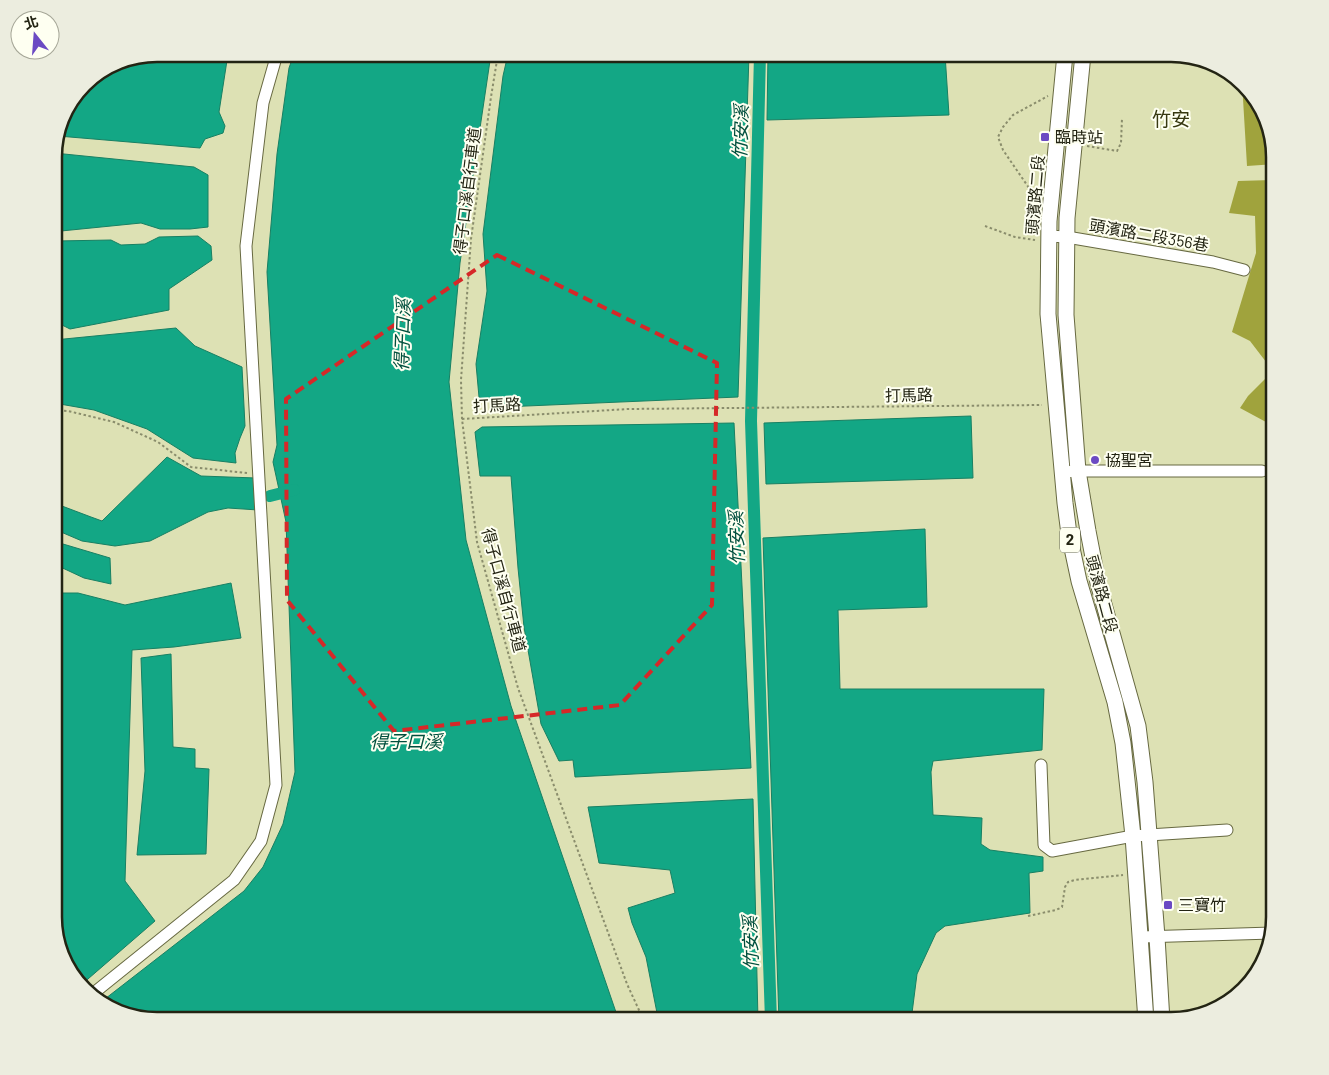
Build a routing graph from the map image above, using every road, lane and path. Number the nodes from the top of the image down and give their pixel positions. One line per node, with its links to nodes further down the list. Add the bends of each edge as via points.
1 (1064, 62): 5 (main road, 頭濱路二段 / 2)
2 (1082, 62): 7 (main road, 頭濱路二段 / 2)
3 (274, 63): 19 (lane, via 263,103 246,246)
4 (497, 63): 15 (path, 得子口溪自行車道, via 471,239 460,380)
5 (1062, 89): 8 (main road, 頭濱路二段 / 2); 8 (path, via 1013,115 998,137 1003,150 1032,192)
6 (1122, 118): 7 (path, via 1121,143 1117,151)
7 (1074, 145): 10 (main road, 頭濱路二段 / 2)
8 (1053, 181): 11 (main road, 頭濱路二段 / 2)
9 (985, 226): 11 (path, via 1015,237)
10 (1067, 238): 11 (lane, 頭濱路二段356巷); 12 (lane, 頭濱路二段356巷); 16 (main road, 頭濱路二段 / 2, via 1066,315)
11 (1048, 239): 13 (main road, 頭濱路二段 / 2, via 1048,314)
12 (1244, 270)
13 (1057, 404): 15 (path, 打馬路, via 628,410); 18 (main road, 頭濱路二段 / 2)
14 (63, 411): 19 (path, via 114,422 158,442 191,467)
15 (462, 419): 30 (path, 得子口溪自行車道, via 477,542 518,688)
16 (1078, 471): 17 (lane); 18 (lane); 23 (main road, 頭濱路二段 / 2, via 1098,583 1138,726)
17 (1262, 471)
18 (1063, 472): 22 (main road, 頭濱路二段 / 2, via 1069,534 1079,581 1123,743)
19 (259, 474): 29 (lane, via 276,785 261,841 234,880)
20 (1041, 765): 22 (lane, via 1044,845 1052,851)
21 (1227, 830): 23 (lane)
22 (1133, 836): 23 (lane); 24 (main road, 頭濱路二段 / 2)
23 (1149, 836): 28 (main road, 頭濱路二段 / 2)
24 (1136, 873): 25 (path, via 1068,882 1062,907); 27 (main road, 頭濱路二段 / 2)
25 (1028, 916)
26 (1265, 933): 28 (lane)
27 (1141, 937): 28 (lane); 31 (main road, 頭濱路二段 / 2)
28 (1157, 937): 32 (main road, 頭濱路二段 / 2)
29 (97, 990)
30 (640, 1012)
31 (1146, 1012)
32 (1161, 1012)

